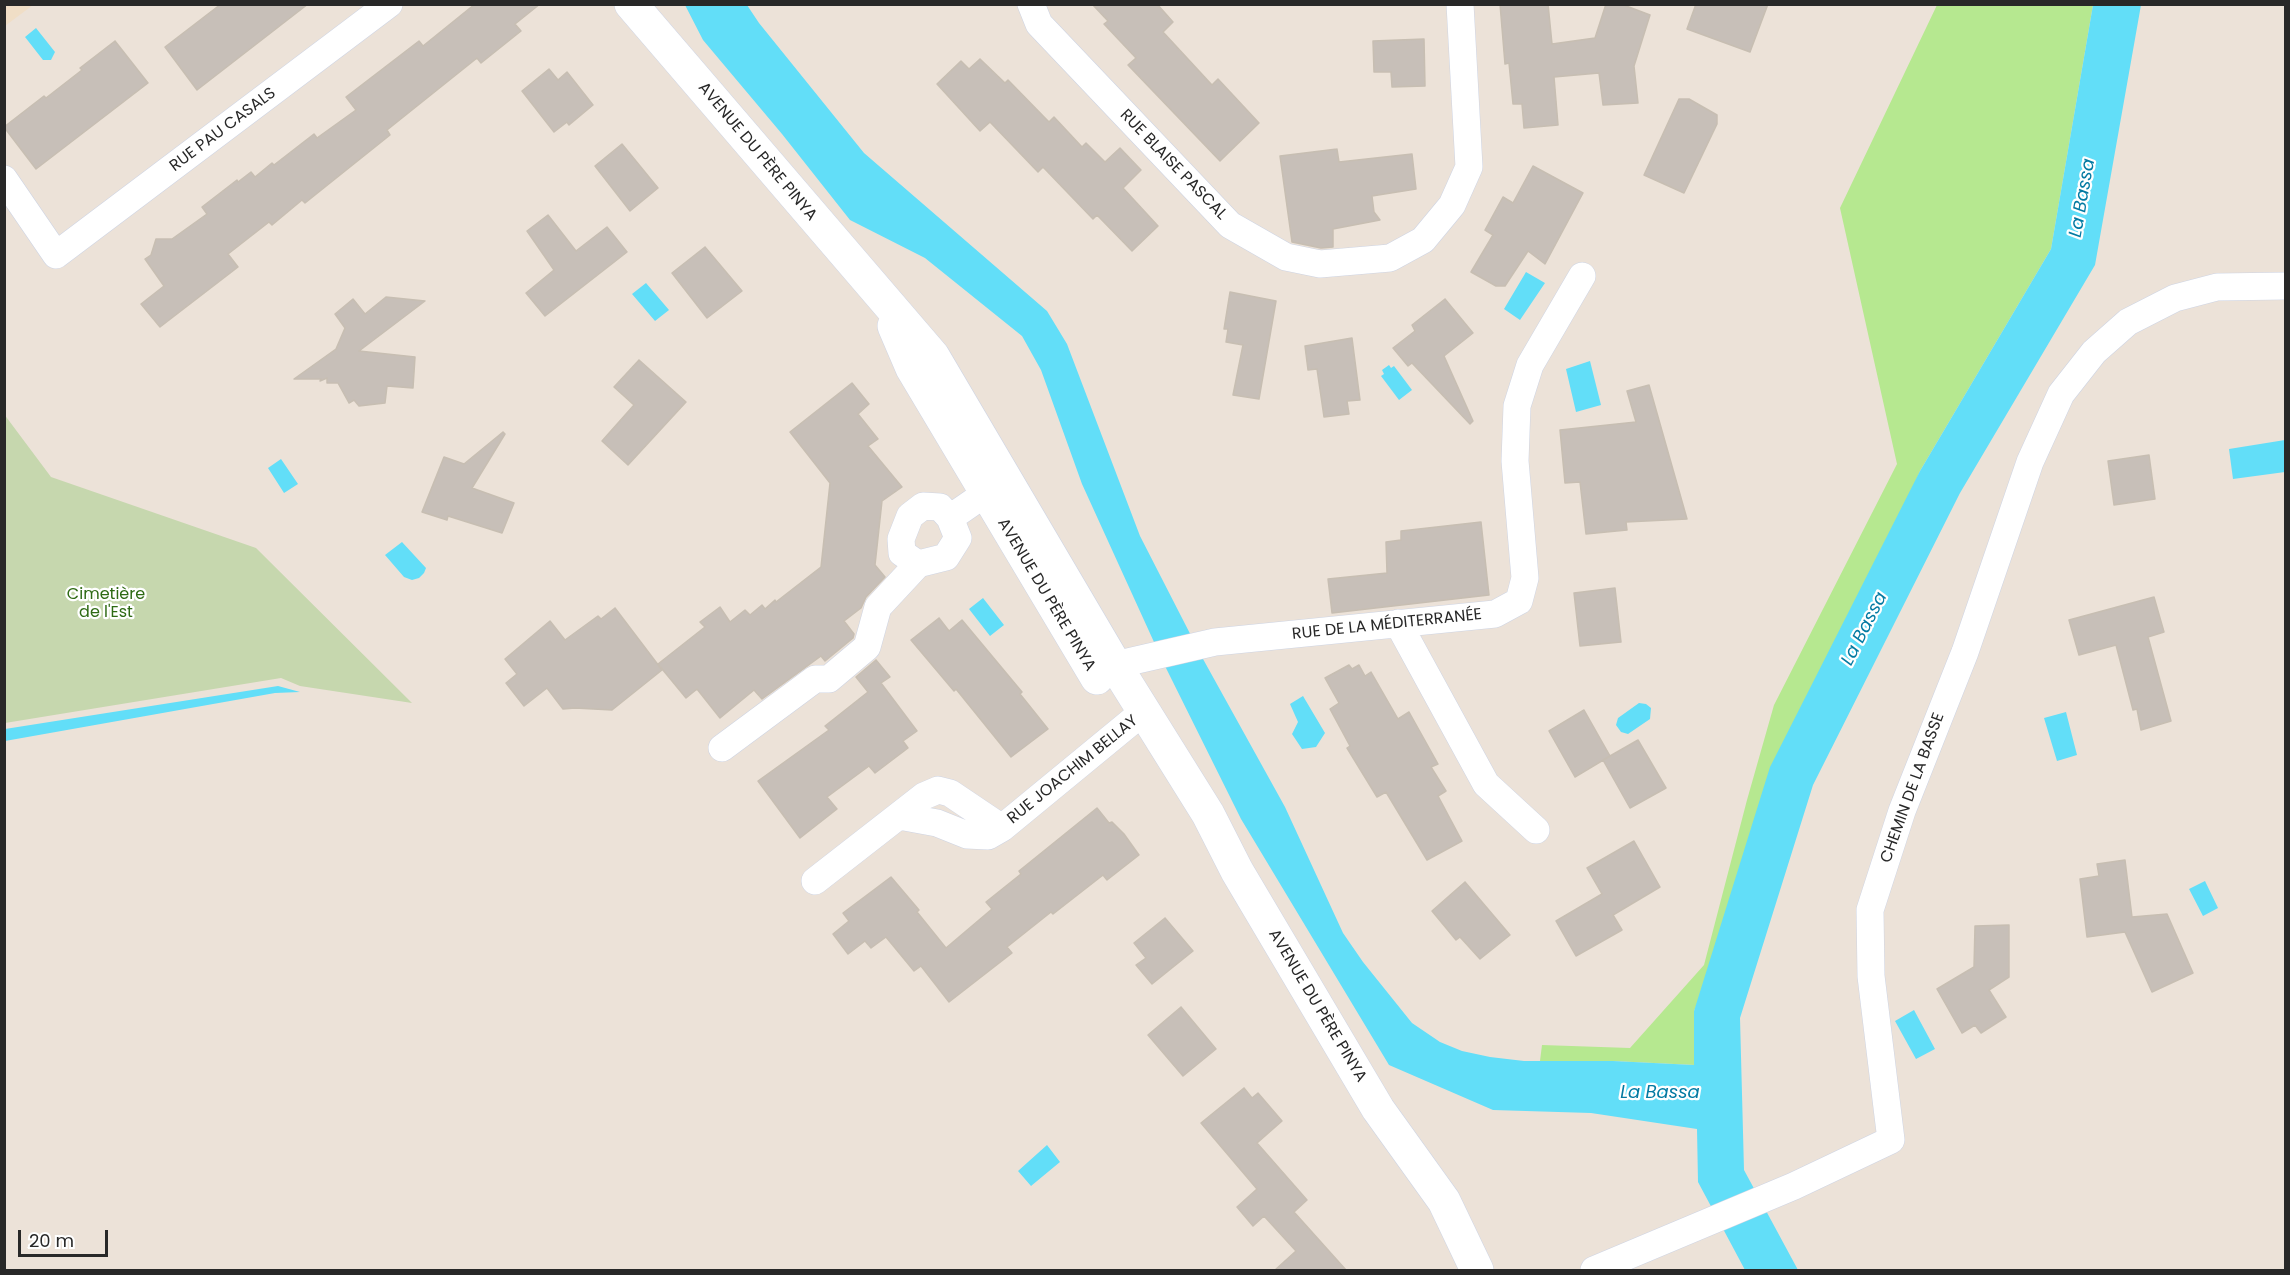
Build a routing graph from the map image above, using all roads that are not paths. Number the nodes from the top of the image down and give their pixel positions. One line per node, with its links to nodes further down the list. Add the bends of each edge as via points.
1 (389, 4): 5 (street, RUE PAU CASALS, via 56,255)
2 (631, 4): 8 (main road, AVENUE DU PÈRE PINYA, via 933,356)
3 (1031, 4): 4 (street, RUE BLAISE PASCAL, via 1039,24 1230,225 1286,257 1320,264 1390,258 1423,240 1452,206 1469,167)
4 (1460, 4)
5 (4, 179)
6 (1582, 276): 11 (street, RUE DE LA MÉDITERRANÉE, via 1530,365 1517,406 1515,461 1525,578 1519,601 1495,614)
7 (2286, 286): 20 (street, CHEMIN DE LA BASSE, via 2217,286 2175,298 2128,322 2094,352 2061,394 2030,462 1965,652 1902,811 1870,910 1871,976 1891,1140 1794,1186)
8 (995, 487): 9 (street); 12 (main road, AVENUE DU PÈRE PINYA)
9 (950, 518): 10 (street, via 958,538 946,556); 10 (street, via 940,507 923,506 910,516 901,539 902,553)
10 (918, 564): 14 (street, via 878,607 867,647 830,679 815,680)
11 (1398, 623): 12 (street, RUE DE LA MÉDITERRANÉE, via 1215,642); 15 (street, via 1486,784)
12 (1116, 667): 13 (main road, AVENUE DU PÈRE PINYA)
13 (1135, 720): 16 (street, RUE JOACHIM BELLAY, via 1002,828 950,793 938,790 924,796); 17 (main road, AVENUE DU PÈRE PINYA, via 1208,814 1237,871)
14 (722, 748)
15 (1536, 830)
16 (814, 881)
17 (1378, 1109): 18 (main road, AVENUE DU PÈRE PINYA); 19 (main road, AVENUE DU PÈRE PINYA, via 1444,1202)
18 (1454, 1270)
19 (1477, 1270)
20 (1594, 1270)

